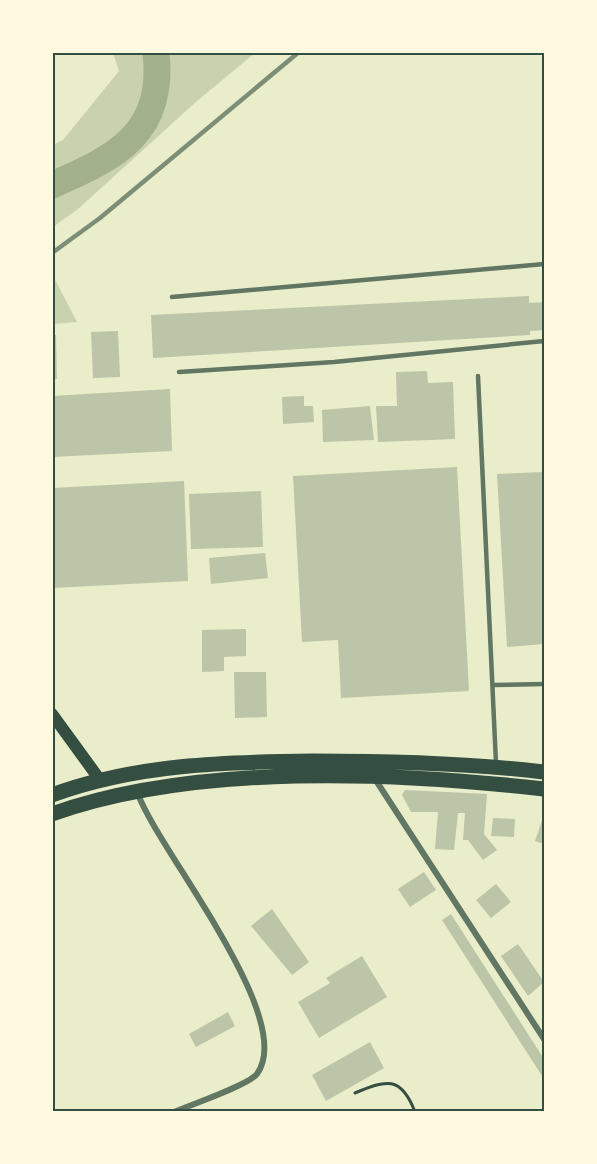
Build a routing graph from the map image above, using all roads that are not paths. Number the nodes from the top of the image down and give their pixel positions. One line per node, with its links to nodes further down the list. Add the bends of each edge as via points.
1 (544, 264): 2 (lane)
2 (172, 297)
3 (544, 342): 4 (lane)
4 (179, 372)
5 (478, 376): 7 (lane)
6 (544, 684): 7 (lane)
7 (493, 685): 9 (lane)
8 (52, 714): 12 (main road)
9 (496, 767): 10 (highway); 12 (highway, via 345,761 250,763 156,770)
10 (544, 772)
11 (374, 778): 13 (highway); 14 (highway, via 231,780); 17 (street)
12 (100, 780): 15 (highway)
13 (544, 789)
14 (136, 790): 16 (highway); 18 (street, via 236,961 262,1034 262,1065 252,1079)
15 (52, 795)
16 (52, 814)
17 (544, 1039)
18 (174, 1112)

